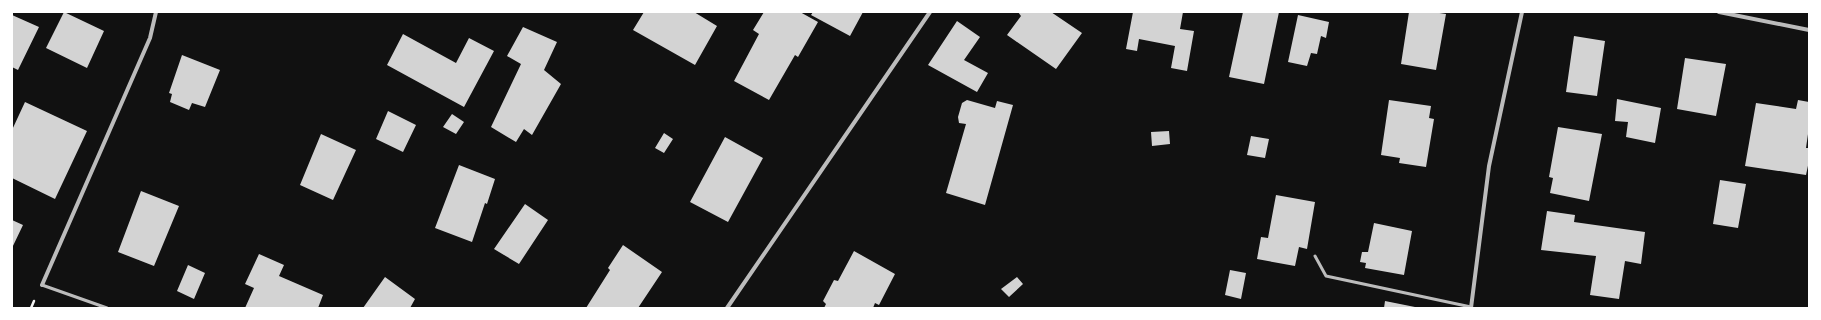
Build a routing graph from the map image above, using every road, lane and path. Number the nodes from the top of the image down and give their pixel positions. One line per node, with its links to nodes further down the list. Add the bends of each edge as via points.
1 (156, 12): 7 (street, via 150,38)
2 (930, 12): 10 (street)
3 (1522, 12): 8 (street, via 1488,166)
4 (1719, 12): 5 (street)
5 (1809, 30)
6 (1315, 256): 8 (lane, via 1326,276)
7 (42, 284): 9 (lane)
8 (1471, 307)
9 (108, 308)
10 (727, 308)

